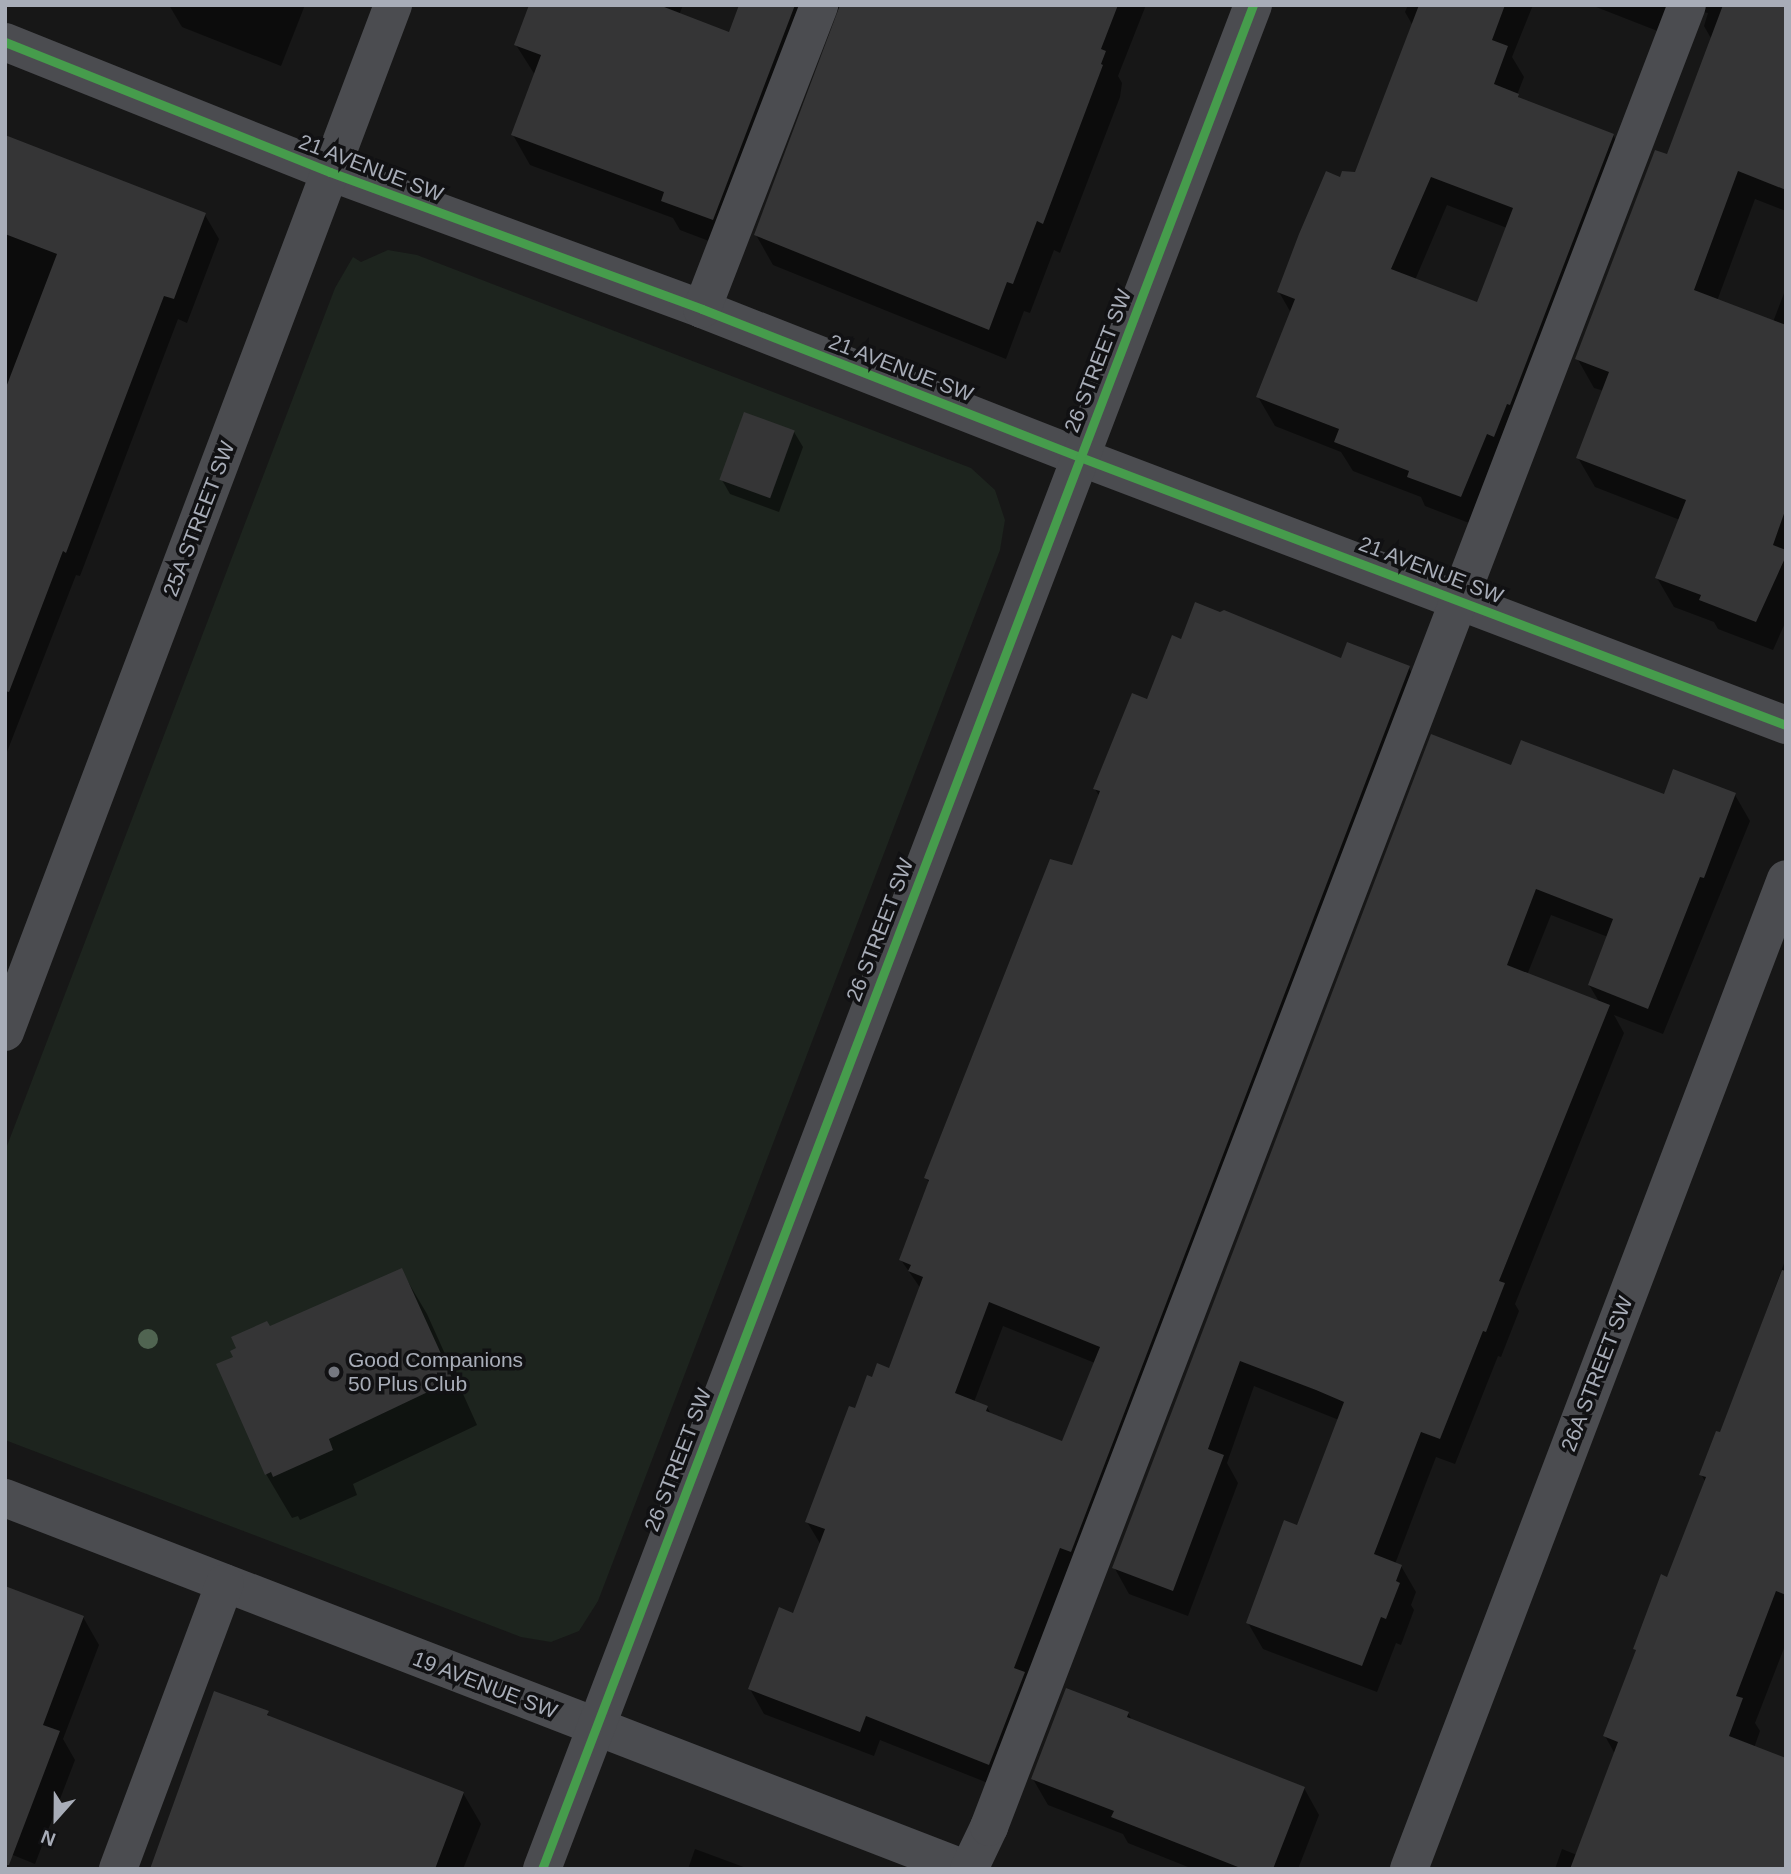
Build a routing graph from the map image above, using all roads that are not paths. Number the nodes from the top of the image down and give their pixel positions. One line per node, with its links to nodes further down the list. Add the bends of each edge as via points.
1 (393, 5): 6 (street, 25A STREET SW)
2 (819, 5): 7 (street)
3 (1253, 5): 8 (street, 26 STREET SW)
4 (1687, 5): 9 (street)
5 (5, 42): 6 (street, 21 AVENUE SW)
6 (330, 172): 7 (street, 21 AVENUE SW); 12 (street, 25A STREET SW)
7 (702, 309): 8 (street, 21 AVENUE SW)
8 (1080, 457): 9 (street, 21 AVENUE SW); 15 (street, 26 STREET SW)
9 (1460, 599): 10 (street, 21 AVENUE SW); 18 (street, via 989,1826)
10 (1786, 725)
11 (1786, 879): 19 (street, 26A STREET SW)
12 (5, 1032)
13 (5, 1498): 14 (street, 19 AVENUE SW)
14 (225, 1583): 15 (street, 19 AVENUE SW); 16 (street)
15 (595, 1728): 17 (street, 26 STREET SW); 18 (street, 19 AVENUE SW)
16 (118, 1869)
17 (542, 1869)
18 (967, 1869)
19 (1409, 1869)

